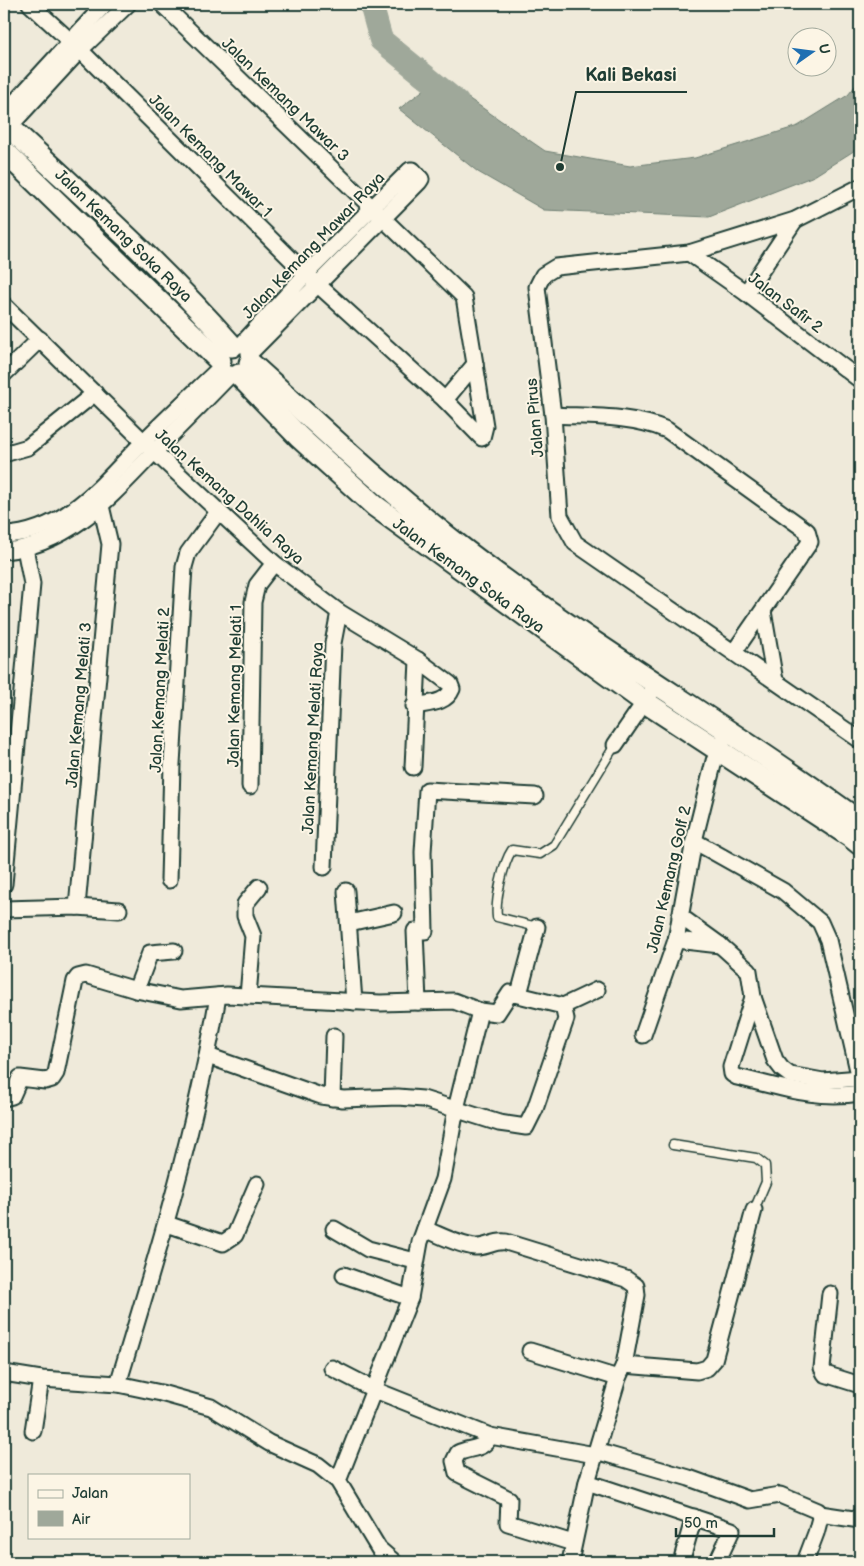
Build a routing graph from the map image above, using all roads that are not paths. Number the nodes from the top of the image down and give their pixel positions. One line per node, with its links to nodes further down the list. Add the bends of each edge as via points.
1 (30, 4): 5 (street, Jalan Kemang Mawar 1)
2 (105, 4): 5 (street)
3 (128, 4): 5 (street)
4 (162, 4): 9 (street, Jalan Kemang Mawar 3)
5 (75, 46): 6 (street); 13 (street, Jalan Kemang Mawar 1)
6 (6, 126): 18 (street, Jalan Kemang Soka Raya, via 196,304)
7 (4, 151): 18 (street, Jalan Kemang Soka Raya)
8 (859, 189): 11 (street, Jalan Pirus)
9 (373, 208): 10 (street, Jalan Kemang Mawar 3); 10 (street, Jalan Kemang Mawar Raya, via 415,176); 13 (street, Jalan Kemang Mawar Raya)
10 (384, 219): 14 (street, Jalan Kemang Mawar Raya); 19 (street, Jalan Kemang Mawar 3, via 464,296)
11 (795, 220): 12 (street, Jalan Pirus); 15 (street)
12 (689, 254): 15 (street, Jalan Safir 2); 24 (street, Jalan Pirus, via 556,267 543,275 537,287)
13 (306, 274): 14 (street, Jalan Kemang Mawar 1); 18 (street, Jalan Kemang Mawar Raya)
14 (318, 284): 18 (street, Jalan Kemang Mawar Raya); 23 (street, Jalan Kemang Mawar 1)
15 (746, 293): 21 (street, Jalan Safir 2)
16 (4, 305): 17 (street, Jalan Kemang Dahlia Raya)
17 (40, 339): 20 (street); 22 (street, Jalan Kemang Dahlia Raya)
18 (236, 360): 25 (street, Jalan Kemang Mawar Raya); 38 (street, Jalan Kemang Soka Raya, via 459,546)
19 (475, 364): 23 (street); 23 (street, Jalan Kemang Mawar 1, via 485,426 482,438)
20 (4, 374)
21 (860, 380)
22 (95, 393): 25 (street, Jalan Kemang Dahlia Raya); 26 (street, via 28,446)
23 (444, 400)
24 (552, 415): 33 (street, via 626,419 667,430 807,531 810,542); 35 (street, Jalan Pirus, via 560,516 575,543)
25 (149, 446): 27 (street, Jalan Kemang Mawar Raya); 28 (street, Jalan Kemang Dahlia Raya); 29 (street, Jalan Kemang Mawar Raya, via 70,512 46,526)
26 (4, 454)
27 (101, 506): 30 (street, Jalan Kemang Mawar Raya, via 72,529); 55 (street, Jalan Kemang Melati 3, via 110,544)
28 (218, 512): 32 (street, Jalan Kemang Dahlia Raya); 51 (street, Jalan Kemang Melati 2, via 188,552 184,567 172,764)
29 (4, 535)
30 (25, 548): 31 (street, Jalan Kemang Mawar Raya); 52 (street, via 32,584)
31 (4, 551)
32 (274, 563): 34 (street, Jalan Kemang Dahlia Raya); 45 (street, Jalan Kemang Melati 1, via 257,585 253,602)
33 (763, 611): 35 (street); 37 (street)
34 (339, 612): 36 (street, Jalan Kemang Dahlia Raya); 50 (street, Jalan Kemang Melati Raya, via 333,643)
35 (734, 652): 37 (street, Jalan Pirus)
36 (418, 660): 39 (street); 39 (street, Jalan Kemang Dahlia Raya, via 447,680 452,689 443,701)
37 (775, 681): 41 (street, Jalan Pirus)
38 (650, 694): 40 (street, Jalan Kemang Soka Raya); 42 (street); 43 (street, Jalan Kemang Soka Raya)
39 (414, 706): 44 (street)
40 (728, 731): 43 (street, Jalan Kemang Golf 2); 47 (street, Jalan Kemang Soka Raya)
41 (860, 740)
42 (615, 745): 61 (lane, via 554,845 540,854 512,850 508,856 497,917)
43 (718, 750): 48 (street, Jalan Kemang Golf 2); 49 (street, Jalan Kemang Soka Raya)
44 (412, 767)
45 (250, 786)
46 (534, 796): 72 (street, via 427,790 423,852 425,931 415,931)
47 (860, 822)
48 (694, 842): 59 (street, Jalan Kemang Golf 2); 79 (street, via 783,891 820,922 828,940)
49 (860, 844)
50 (324, 867)
51 (169, 880)
52 (4, 884)
53 (259, 887): 69 (street, via 245,904 245,916 253,936)
54 (346, 892): 60 (street)
55 (77, 908): 56 (street); 57 (street)
56 (4, 909)
57 (119, 910)
58 (394, 913): 60 (street)
59 (680, 916): 62 (street, Jalan Kemang Golf 2); 63 (street)
60 (349, 923): 71 (street)
61 (537, 927): 67 (street)
62 (676, 940): 63 (street); 75 (street, Jalan Kemang Golf 2)
63 (720, 945): 70 (street, via 749,971)
64 (174, 951): 65 (street, via 150,953)
65 (136, 990): 68 (street, via 181,999); 82 (street, via 92,977 78,977 56,1073 45,1081 20,1078 12,1096)
66 (598, 990): 73 (street)
67 (519, 994): 73 (street); 74 (street, via 510,993 497,1013)
68 (218, 996): 69 (street); 77 (street)
69 (248, 996): 71 (street)
70 (753, 997): 78 (street, via 775,1060); 80 (street, via 732,1071 737,1077)
71 (354, 1002): 72 (street)
72 (418, 1002): 74 (street, via 454,1001)
73 (563, 1006): 84 (street, via 566,1019 529,1125 499,1123)
74 (480, 1010): 84 (street)
75 (643, 1035)
76 (334, 1036): 83 (street)
77 (208, 1056): 83 (street); 88 (street)
78 (782, 1069): 79 (street, via 790,1075 823,1081); 80 (street)
79 (860, 1078)
80 (776, 1086): 81 (street, via 826,1096)
81 (860, 1093)
82 (4, 1098)
83 (332, 1098): 84 (street, via 423,1099)
84 (456, 1109): 90 (street, via 443,1179)
85 (673, 1145): 87 (lane, via 756,1158 765,1165 766,1182)
86 (257, 1184): 88 (street, via 235,1235 229,1241 223,1242)
87 (754, 1210): 97 (street, via 714,1360 697,1371)
88 (167, 1224): 100 (street)
89 (334, 1229): 91 (street, via 368,1248)
90 (425, 1229): 91 (street); 97 (street, via 472,1246 506,1242 626,1279 636,1286 638,1295)
91 (415, 1261): 94 (street)
92 (344, 1275): 94 (street)
93 (830, 1294): 101 (street, via 822,1368 825,1374)
94 (410, 1298): 102 (street)
95 (530, 1351): 97 (street)
96 (332, 1368): 102 (street)
97 (621, 1371): 105 (street)
98 (4, 1373): 99 (street)
99 (41, 1379): 100 (street); 103 (street)
100 (118, 1384): 106 (street, via 211,1407 268,1443 318,1465)
101 (860, 1385)
102 (375, 1390): 104 (street); 106 (street)
103 (33, 1431)
104 (490, 1436): 105 (street); 111 (street, via 481,1447 458,1453 454,1461 457,1473 509,1500 508,1523)
105 (596, 1453): 107 (street); 108 (street, via 689,1478 750,1500 780,1495 811,1506)
106 (338, 1481): 112 (street, via 379,1549)
107 (587, 1482): 109 (street); 111 (street)
108 (820, 1514): 110 (street); 116 (street)
109 (694, 1516): 114 (street); 115 (street, via 732,1530)
110 (860, 1520)
111 (573, 1543): 113 (street)
112 (394, 1562)
113 (570, 1562)
114 (681, 1562)
115 (717, 1562)
116 (805, 1562)

